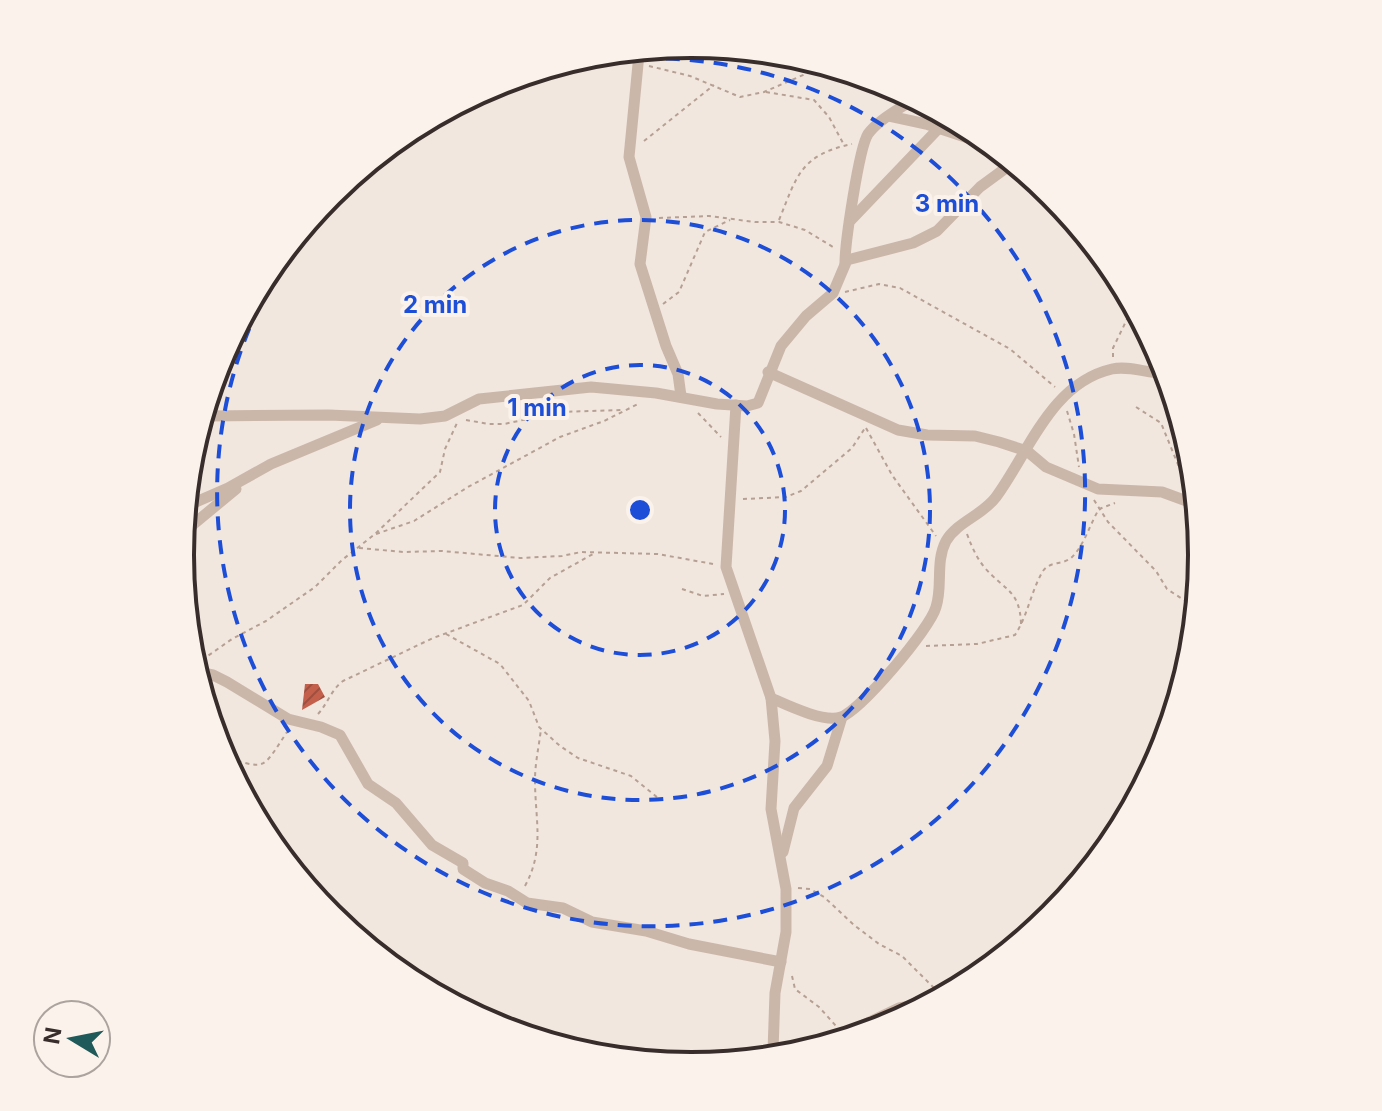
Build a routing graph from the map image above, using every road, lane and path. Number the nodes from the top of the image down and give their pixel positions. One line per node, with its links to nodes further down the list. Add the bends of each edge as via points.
1 (643, 60): 4 (path)
2 (639, 61): 12 (street)
3 (809, 73): 5 (path)
4 (715, 85): 5 (path, via 740,97); 12 (path, via 656,133)
5 (764, 92): 11 (path, via 814,100)
6 (904, 106): 7 (street)
7 (889, 116): 8 (street); 10 (street)
8 (939, 128): 9 (street); 16 (street)
9 (952, 132)
10 (867, 136): 11 (path); 16 (street)
11 (844, 145): 17 (path, via 802,167)
12 (629, 146): 14 (street, via 629,166)
13 (1004, 169): 18 (street, via 937,231 885,252)
14 (646, 217): 15 (path); 20 (street, via 640,264)
15 (731, 220): 17 (path); 20 (path, via 705,232 675,298)
16 (851, 220): 18 (street)
17 (779, 222): 18 (path, via 805,230)
18 (845, 257): 19 (street)
19 (833, 293): 23 (street, via 781,346); 27 (path, via 879,284 900,288 1010,349)
20 (654, 308): 26 (street)
21 (1128, 318): 22 (path, via 1113,348)
22 (1120, 368): 24 (street); 27 (street, via 1081,383)
23 (768, 372): 28 (street, via 758,403); 34 (street, via 898,430 975,436)
24 (1153, 372)
25 (656, 393): 26 (street); 30 (path); 32 (street, via 564,389 479,399 445,416)
26 (681, 396): 28 (street); 33 (path)
27 (1062, 398): 34 (street); 37 (path, via 1074,434)
28 (736, 405): 38 (street)
29 (1136, 407): 36 (path, via 1161,423)
30 (623, 410): 45 (path, via 541,446 414,521); 45 (path, via 561,412 504,424 460,419 440,472)
31 (214, 416): 32 (street)
32 (385, 417): 35 (street)
33 (722, 439)
34 (1027, 451): 37 (street, via 1046,467); 44 (street, via 995,499)
35 (255, 471): 40 (street); 43 (street)
36 (1181, 472)
37 (1079, 482): 39 (street, via 1098,489 1162,492); 42 (path)
38 (730, 499): 46 (path, via 801,491 852,448 866,428 892,475); 49 (street)
39 (1185, 500)
40 (197, 502)
41 (1114, 504): 42 (path)
42 (1099, 509): 52 (path, via 1167,589); 53 (path, via 1070,559 1043,571)
43 (195, 523)
44 (964, 524): 46 (street); 53 (path, via 983,566 1016,597)
45 (375, 534): 47 (path)
46 (944, 545): 55 (street, via 936,608)
47 (359, 548): 48 (path, via 520,558); 56 (path, via 315,587)
48 (594, 553): 49 (path, via 658,554); 54 (path, via 550,578 523,605)
49 (726, 567): 51 (street)
50 (682, 589): 51 (path, via 703,596)
51 (733, 592): 58 (street)
52 (1186, 601)
53 (1021, 625): 55 (path, via 1015,635 992,642)
54 (445, 634): 60 (path, via 343,681 317,715); 61 (path, via 500,664 529,701)
55 (913, 646): 59 (street)
56 (204, 659)
57 (208, 674): 60 (street, via 275,714)
58 (771, 698): 59 (street, via 796,709); 64 (street, via 771,809)
59 (842, 717): 64 (street, via 827,766 794,808)
60 (297, 721): 62 (path, via 260,766); 66 (street, via 340,735 368,784 396,803 424,838 463,863 463,869)
61 (541, 729): 63 (path, via 569,753 631,776); 66 (path, via 535,774 539,848)
62 (239, 763)
63 (658, 798)
64 (782, 856): 65 (street)
65 (786, 889): 67 (street); 68 (path, via 810,889 824,897 854,925 902,956)
66 (518, 898): 67 (street, via 563,908 592,922)
67 (781, 962): 69 (path, via 795,989 819,1007); 70 (street)
68 (935, 989)
69 (836, 1031)
70 (773, 1046)

